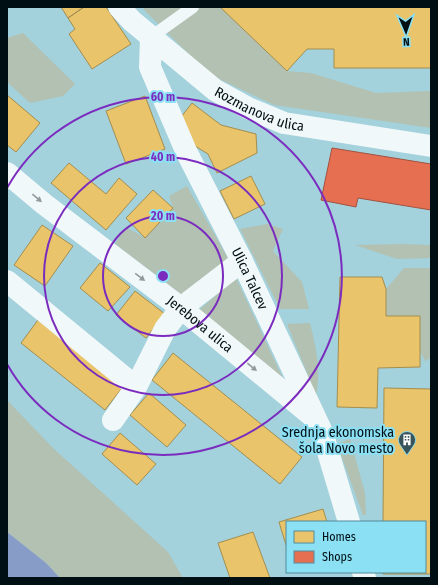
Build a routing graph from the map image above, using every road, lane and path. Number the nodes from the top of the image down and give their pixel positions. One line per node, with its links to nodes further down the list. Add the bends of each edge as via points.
1 (119, 7): 3 (street, Rozmanova ulica)
2 (193, 7): 3 (lane)
3 (151, 37): 4 (street, Rozmanova ulica, via 215,90 248,108 284,123); 6 (street, Ulica Talcev, via 150,67 186,150)
4 (431, 146)
5 (9, 179): 8 (street, Jerebova ulica, one-way to 8)
6 (242, 261): 8 (street); 10 (street, Ulica Talcev)
7 (7, 281): 9 (street)
8 (181, 308): 9 (street, via 165,329); 10 (street, Jerebova ulica, one-way to 10)
9 (136, 387): 11 (street)
10 (315, 418): 12 (street, Ulica Talcev, via 324,438)
11 (113, 420)
12 (349, 521)

